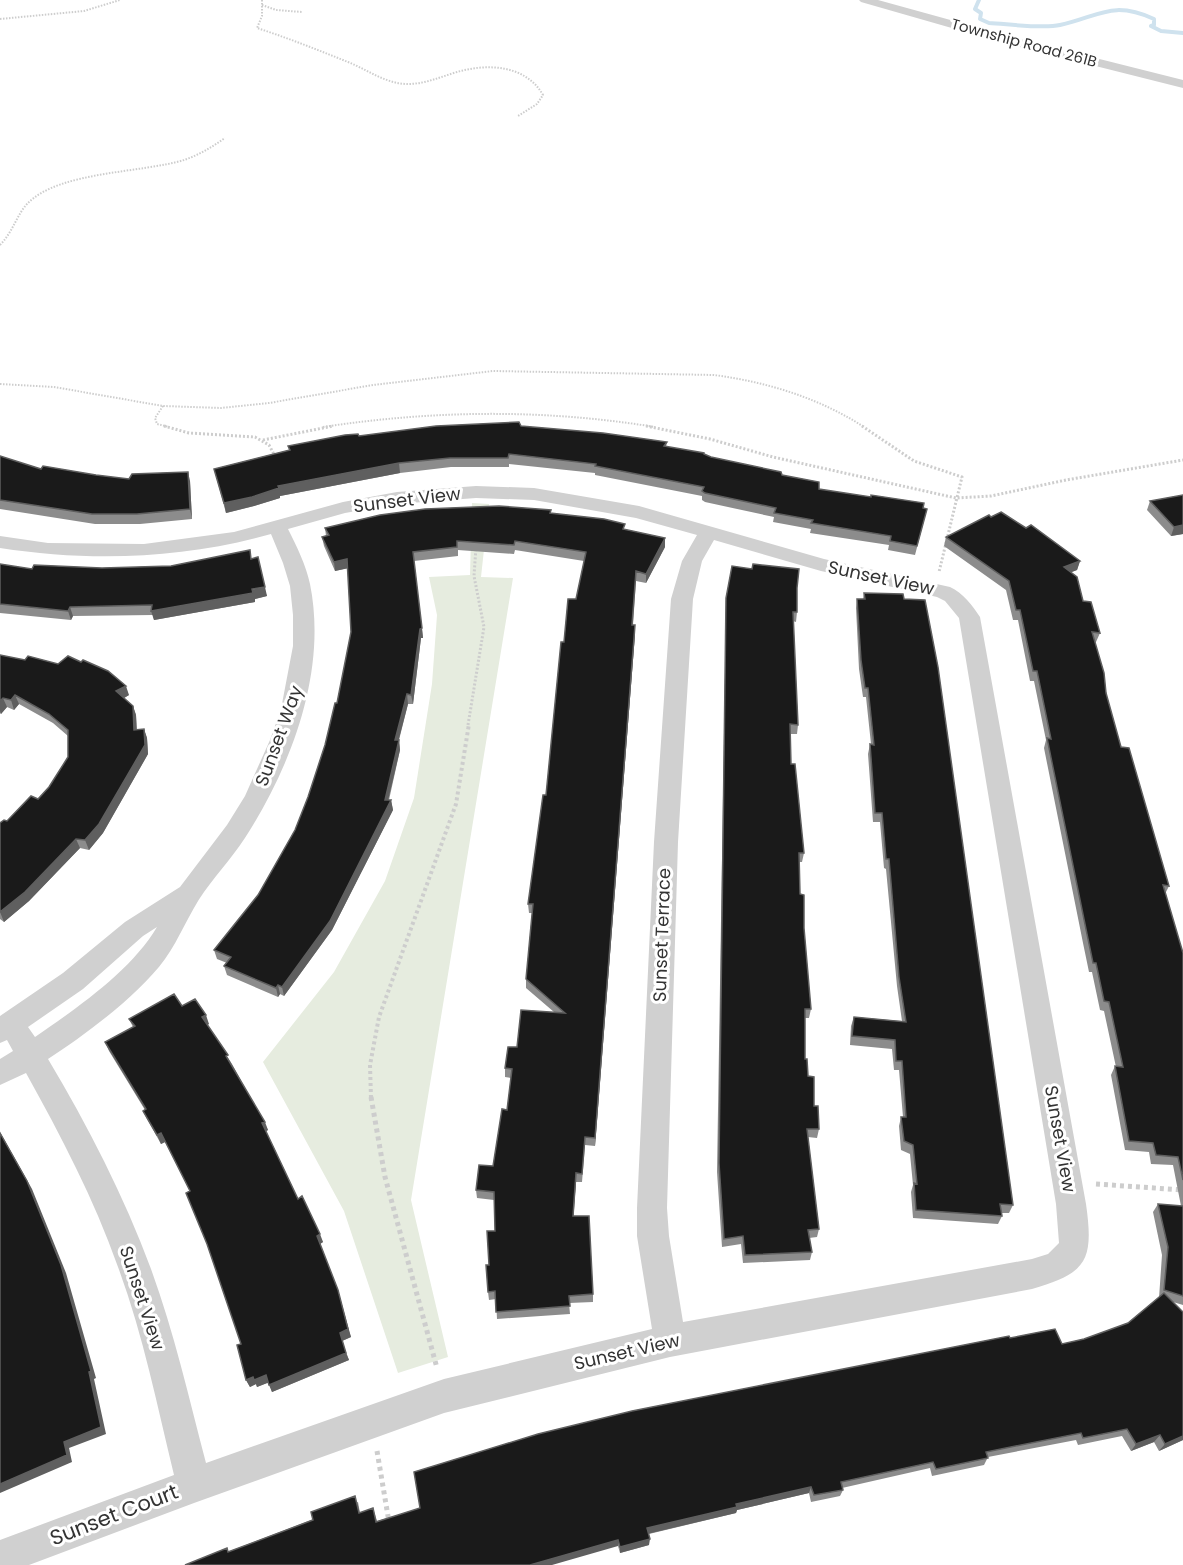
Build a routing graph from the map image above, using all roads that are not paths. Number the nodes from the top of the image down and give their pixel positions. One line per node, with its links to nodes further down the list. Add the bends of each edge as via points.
1 (865, 0): 2 (street, Township Road 261B)
2 (1183, 84)
3 (278, 527): 4 (street, Sunset View, via 371,502 476,492 534,494 594,503); 5 (street, Sunset View, via 235,538 144,550 48,549); 6 (street, Sunset Way, via 298,578 304,619 305,641 297,692 263,783 241,824)
4 (708, 533): 10 (street, Sunset Terrace, via 693,561 682,599 666,842 652,1236); 10 (street, Sunset View, via 821,565 943,592 952,596 969,617 1076,1245 1069,1258 1056,1268 1032,1274)
5 (0, 542)
6 (190, 893): 7 (street, Sunset Way, via 134,929 73,981); 8 (street, Sunset Way, via 159,949 69,1030)
7 (6, 1027): 8 (street, Sunset View)
8 (32, 1056): 9 (street, Sunset Way); 11 (street, Sunset View, via 98,1180 135,1269)
9 (0, 1073)
10 (670, 1341): 11 (street, Sunset View, via 444,1396)
11 (194, 1485): 12 (street, Sunset Court)
12 (0, 1558)

